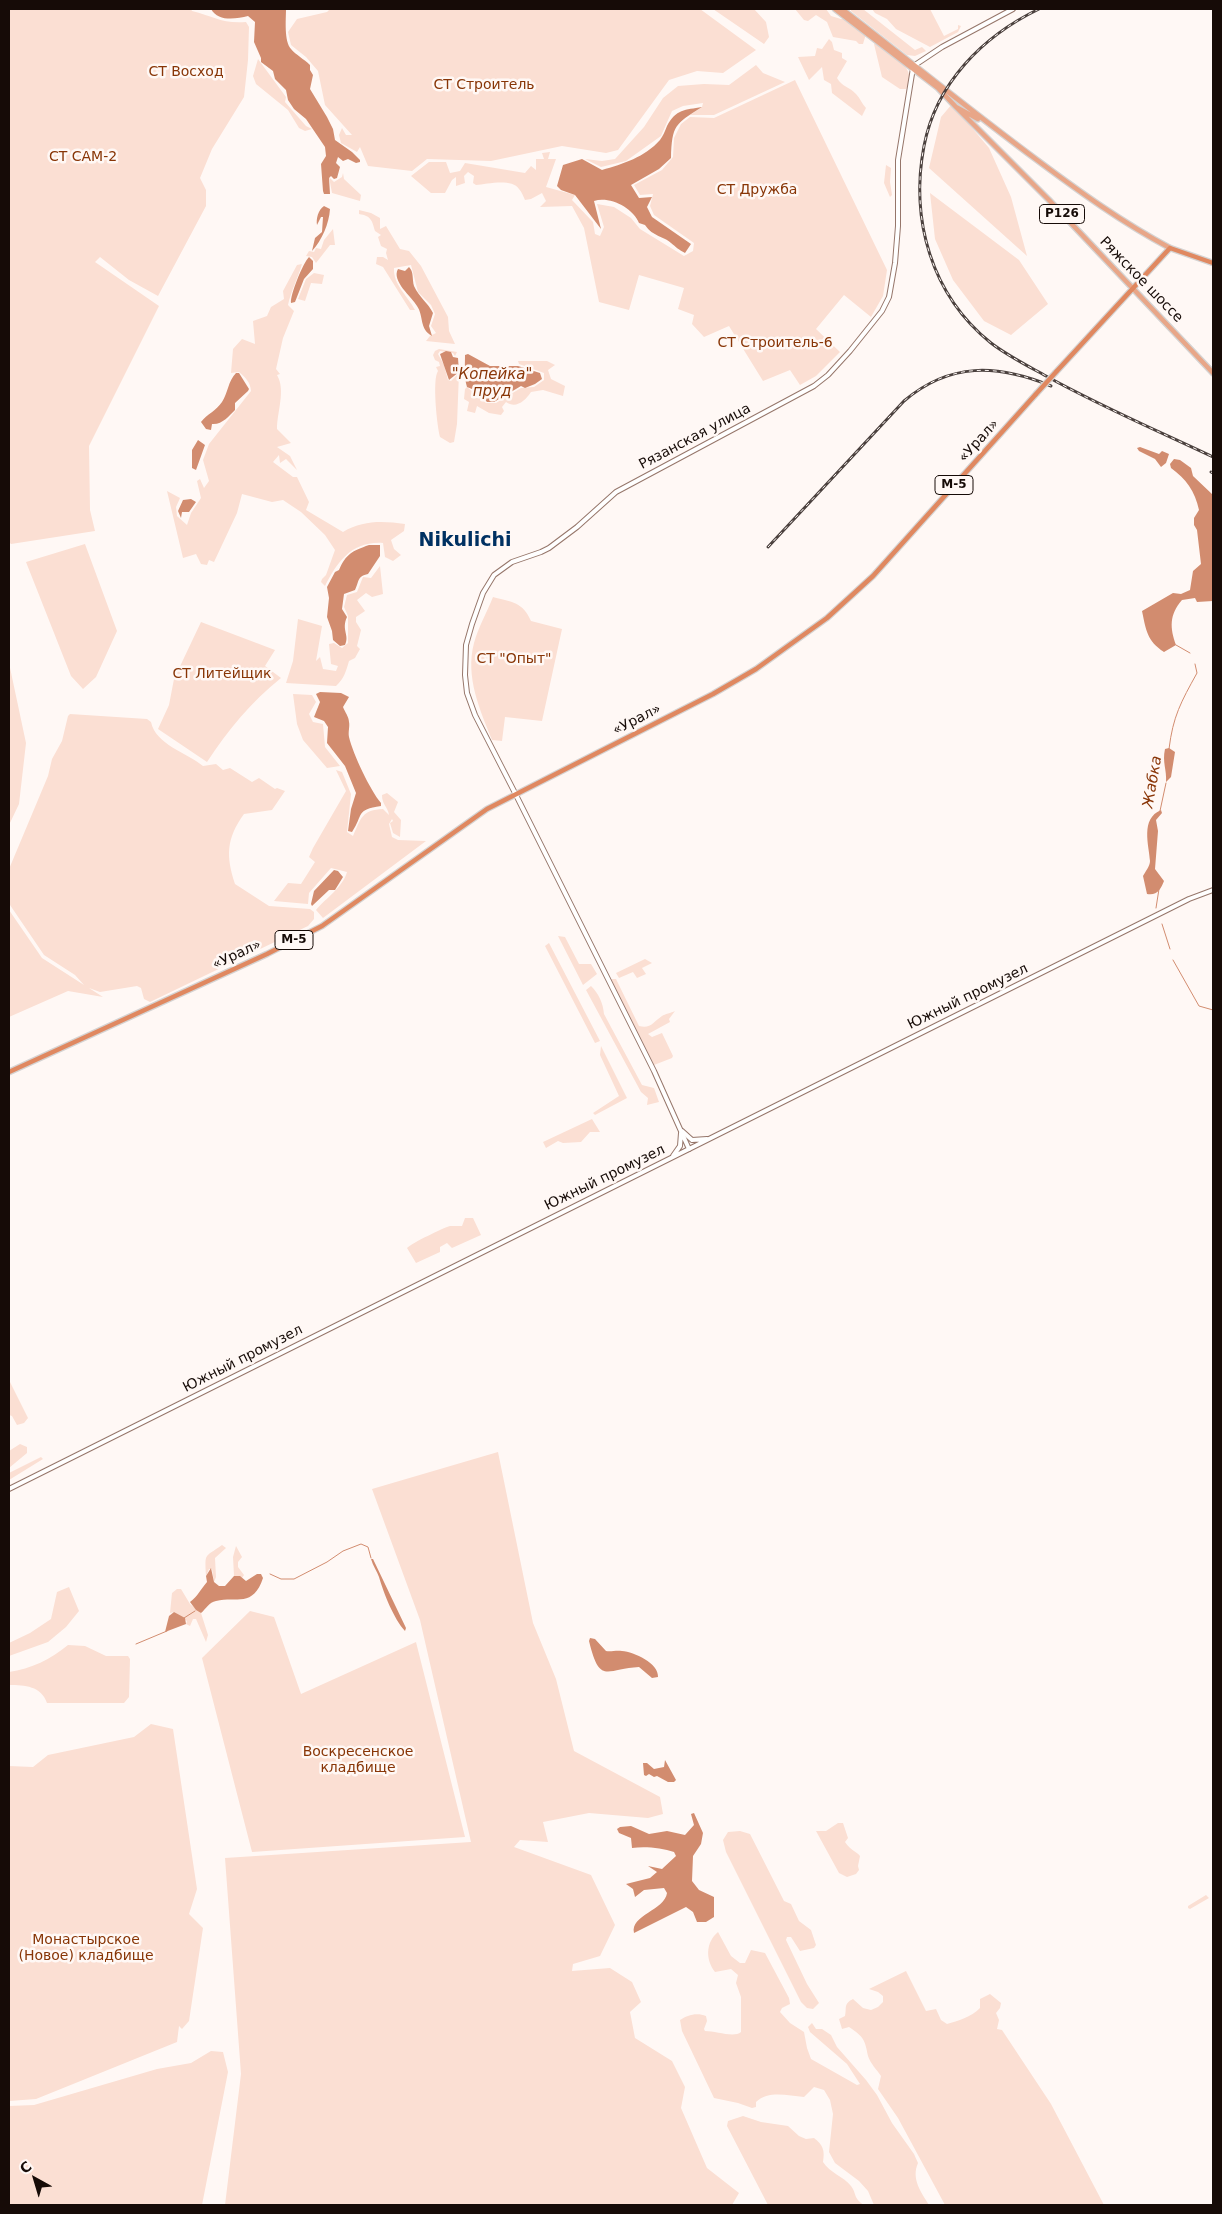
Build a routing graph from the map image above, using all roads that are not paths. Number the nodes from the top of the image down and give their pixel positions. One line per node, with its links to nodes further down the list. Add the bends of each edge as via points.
1 (835, 9): 4 (main road)
2 (842, 9): 4 (main road)
3 (1013, 9): 4 (street, via 935,50)
4 (914, 67): 5 (main road); 6 (main road, Ряжское шоссе); 14 (street, Рязанская улица, via 898,160 898,226 891,291 882,311 865,333 814,386 616,492 549,548 505,565 489,582 466,644 465,675 469,702)
5 (960, 102): 7 (main road, Ряжское шоссе / Р126); 8 (main road)
6 (956, 107): 7 (main road); 9 (main road, Ряжское шоссе)
7 (969, 114): 8 (main road); 9 (main road, Ряжское шоссе / Р126)
8 (994, 128): 10 (main road, via 1112,214)
9 (988, 140): 12 (main road, Ряжское шоссе / Р126)
10 (1170, 248): 11 (highway); 12 (highway, «Урал» / М-5)
11 (1213, 262)
12 (1134, 290): 13 (main road, Ряжское шоссе / Р126); 14 (highway, «Урал» / М-5, bridge, via 873,576 827,618 763,664 713,694)
13 (1213, 373)
14 (515, 793): 16 (highway, «Урал» / М-5, via 487,809 322,926); 17 (street, Рязанская улица)
15 (1213, 890): 18 (street, Южный промузел, via 1189,899)
16 (9, 1072)
17 (681, 1131): 18 (street, via 692,1140); 19 (street, Рязанская улица); 20 (street, via 680,1146)
18 (709, 1138): 19 (street, Южный промузел)
19 (689, 1149): 20 (street, Южный промузел)
20 (670, 1159): 21 (street, Южный промузел)
21 (9, 1489)

